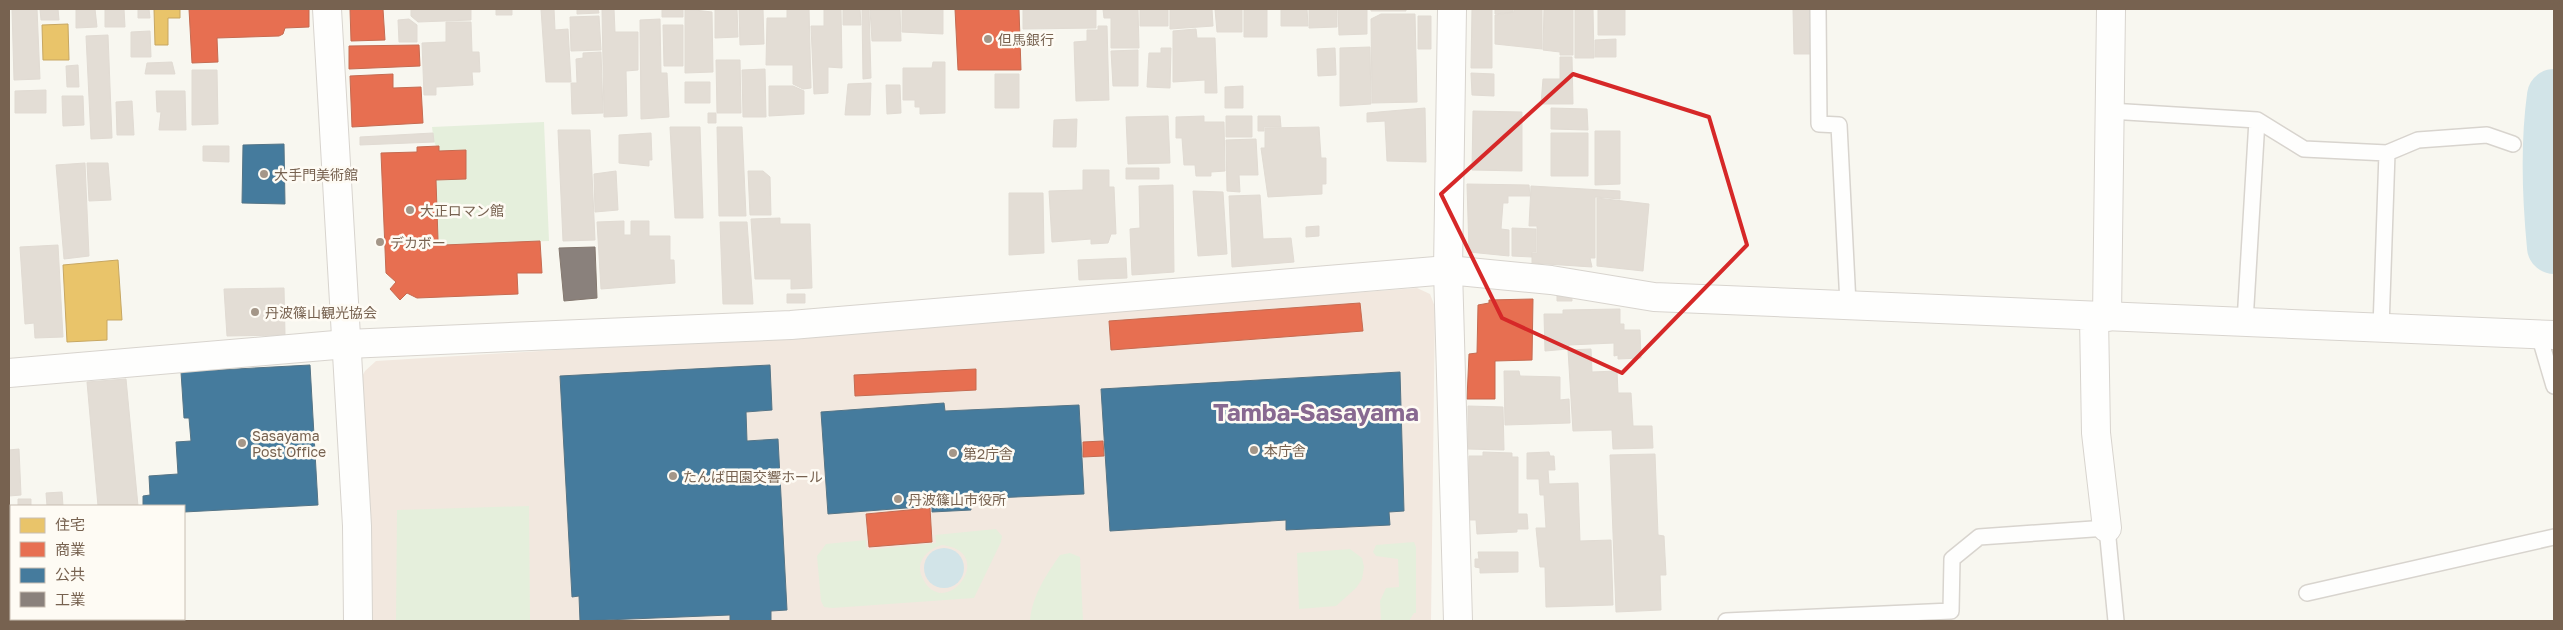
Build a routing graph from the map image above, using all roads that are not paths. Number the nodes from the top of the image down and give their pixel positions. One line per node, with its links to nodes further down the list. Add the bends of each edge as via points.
1 (327, 9): 15 (street)
2 (1452, 9): 9 (street)
3 (1818, 9): 10 (lane, via 1819,124 1839,125)
4 (2111, 9): 5 (street)
5 (2110, 111): 6 (lane); 11 (street)
6 (2257, 120): 8 (lane, via 2304,149); 12 (lane)
7 (2513, 144): 8 (lane, via 2488,135 2468,136 2418,140)
8 (2387, 153): 13 (lane)
9 (1448, 270): 10 (street, via 1551,280 1654,297); 15 (street, via 791,325); 22 (street)
10 (1848, 304): 11 (street)
11 (2101, 317): 12 (street); 18 (street, via 2096,433)
12 (2245, 322): 13 (street)
13 (2381, 328): 14 (street)
14 (2546, 335): 17 (lane)
15 (347, 344): 16 (street); 21 (street, via 357,526)
16 (9, 373)
17 (2554, 386)
18 (2107, 528): 23 (lane, via 1979,537 1952,559 1951,611); 24 (lane)
19 (2554, 537): 20 (lane)
20 (2306, 593)
21 (358, 621)
22 (1458, 621)
23 (1726, 621)
24 (2116, 621)

